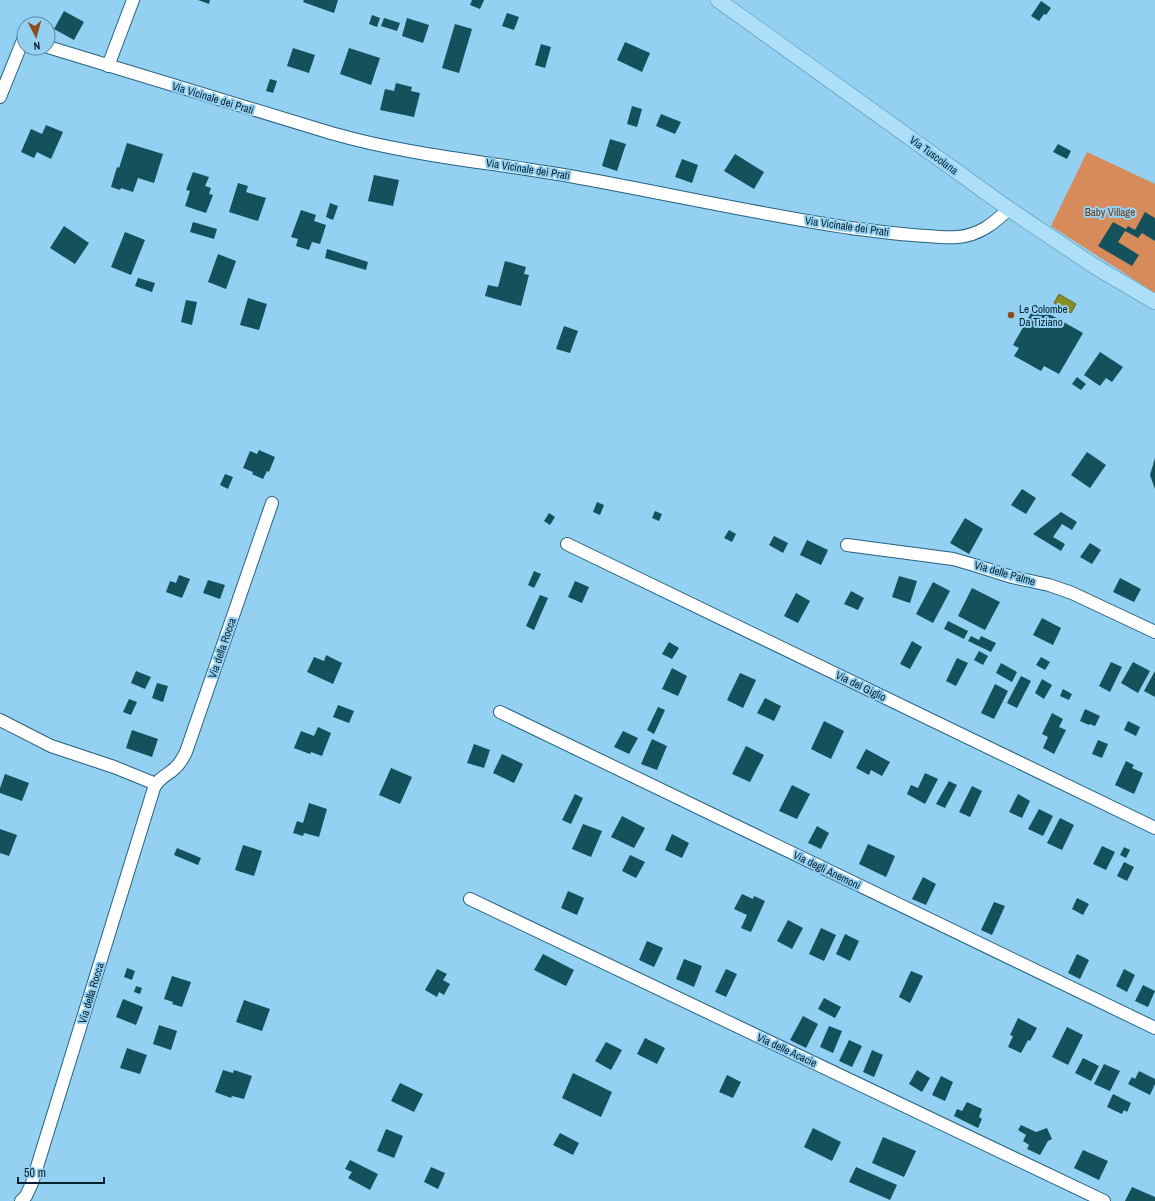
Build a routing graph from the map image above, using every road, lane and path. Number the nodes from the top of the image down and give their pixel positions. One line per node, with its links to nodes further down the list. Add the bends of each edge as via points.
1 (133, 0): 5 (street)
2 (718, 0): 7 (main road, Via Tuscolana)
3 (56, 50): 5 (street, Via Vicinale dei Prati)
4 (17, 56): 6 (street)
5 (108, 66): 7 (street, Via Vicinale dei Prati, via 367,142 584,178 726,207 822,223 921,236 960,237 981,231)
6 (0, 98)
7 (1009, 209): 8 (main road, Via Tuscolana, via 1090,264)
8 (1155, 302)
9 (272, 503): 15 (street, Via della Rocca, via 186,752 179,764)
10 (567, 544): 16 (street, Via del Giglio)
11 (847, 545): 12 (street, Via delle Palme, via 946,558 974,564 1017,579 1059,588)
12 (1155, 632)
13 (500, 712): 18 (street, Via degli Anemoni)
14 (0, 720): 15 (street, via 51,746)
15 (156, 784): 19 (street, Via della Rocca, via 32,1183)
16 (1155, 828)
17 (470, 899): 20 (street, Via delle Acacie)
18 (1155, 1028)
19 (21, 1201)
20 (1104, 1201)

